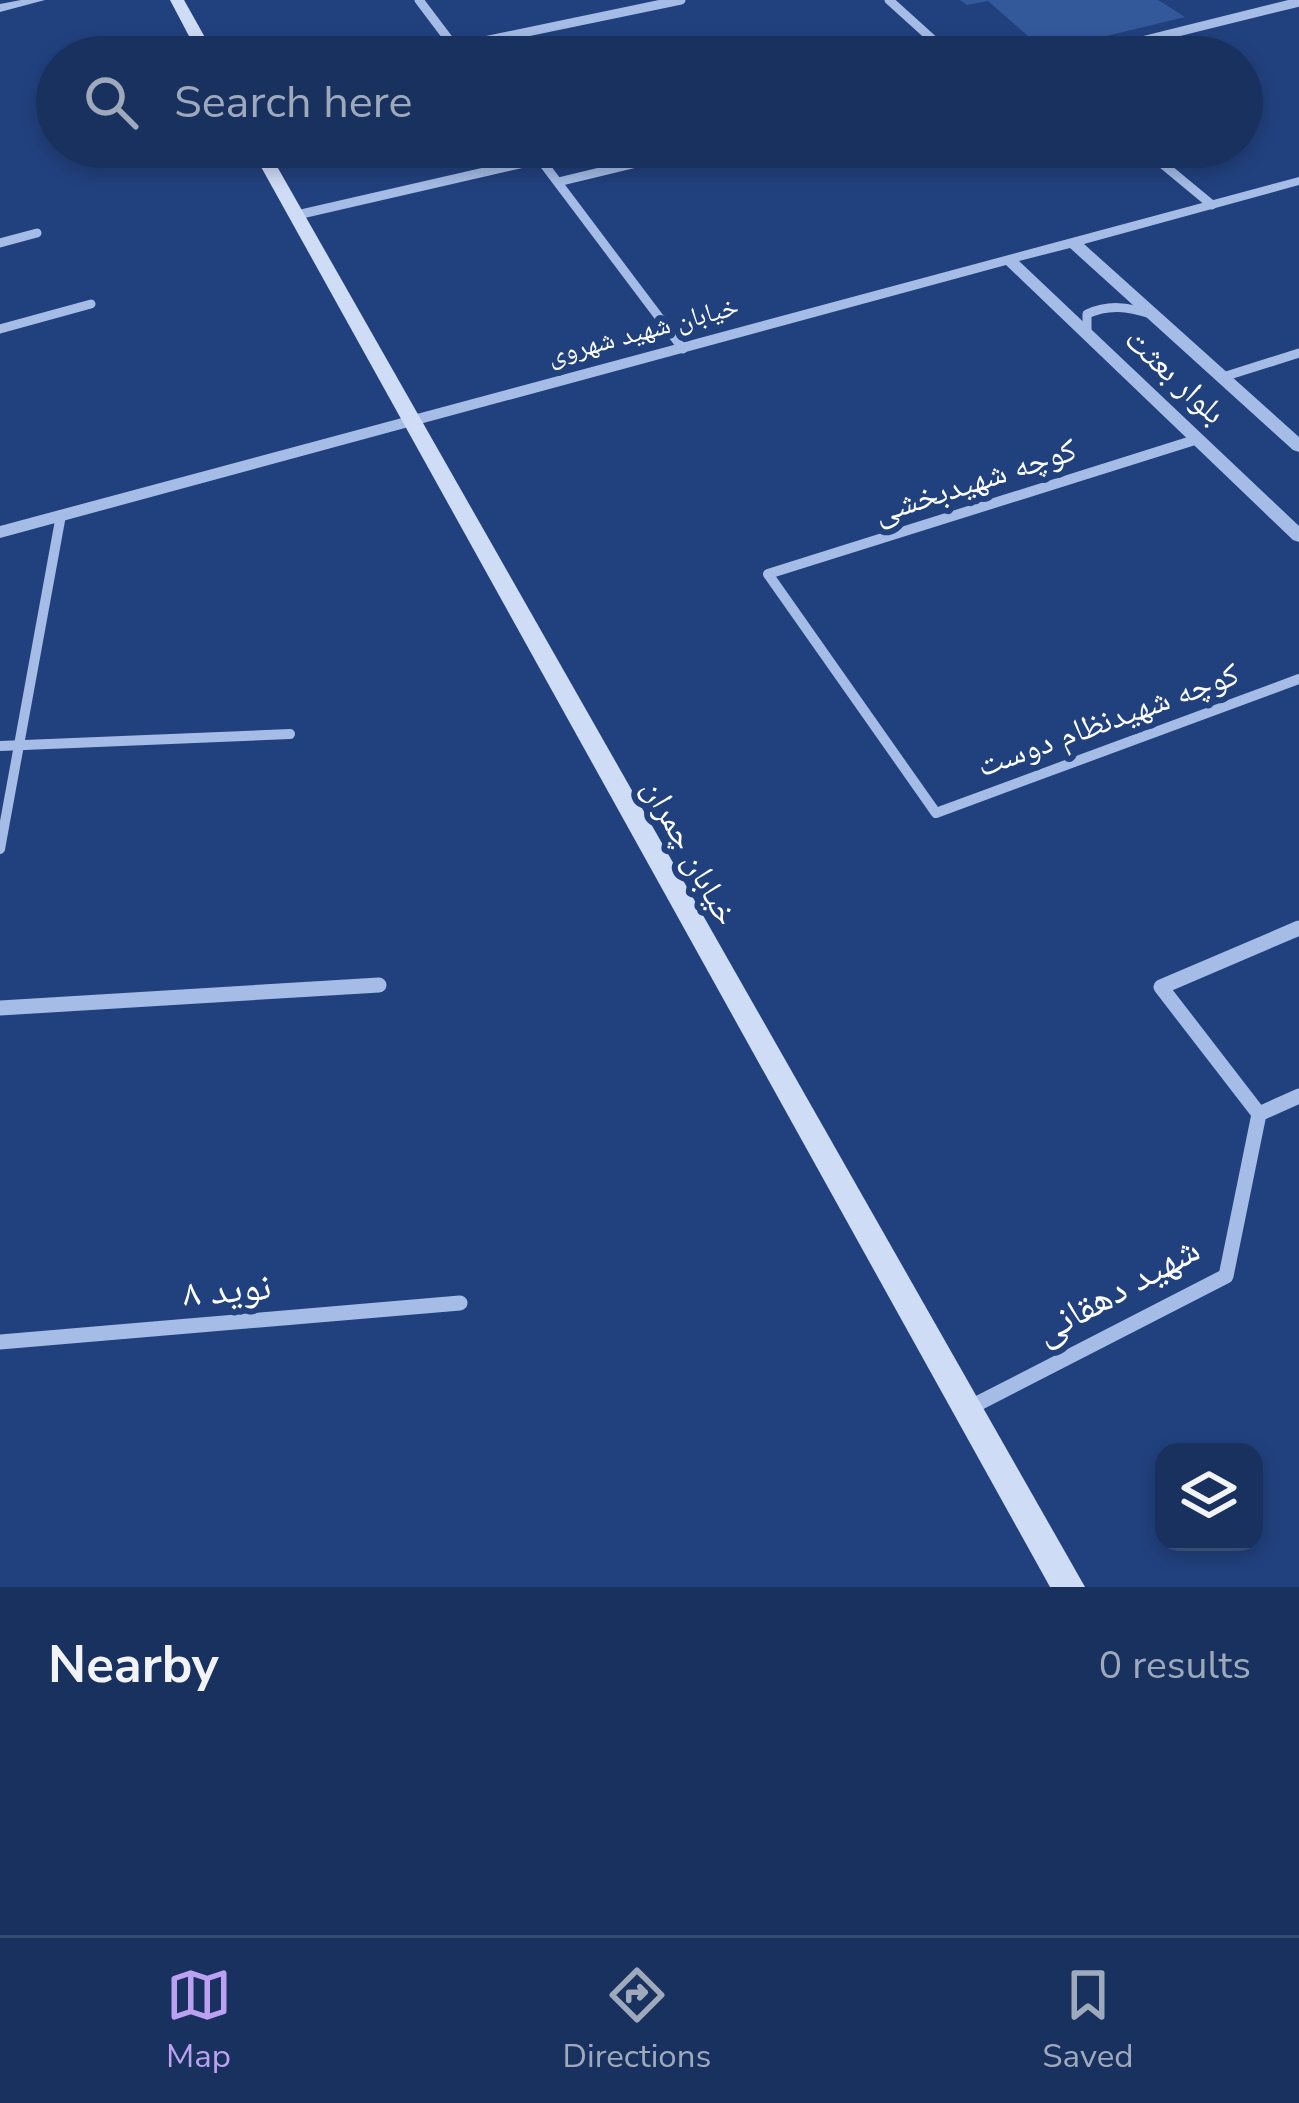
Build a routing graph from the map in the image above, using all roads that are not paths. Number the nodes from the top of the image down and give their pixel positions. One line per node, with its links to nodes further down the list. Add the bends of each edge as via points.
1 (39, 0): 7 (street)
2 (177, 0): 8 (main road)
3 (419, 0): 9 (street)
4 (681, 0): 10 (street)
5 (889, 0): 11 (street)
6 (1299, 2): 12 (street)
7 (0, 8)
8 (197, 36)
9 (447, 36)
10 (508, 36)
11 (929, 36)
12 (1162, 36)
13 (270, 168): 21 (main road, خیابان چمران)
14 (502, 168): 21 (street)
15 (548, 168): 18 (street)
16 (616, 168): 18 (street)
17 (1167, 168): 20 (street)
18 (558, 182): 30 (street)
19 (1299, 182): 20 (street, خیابان شهید شهروی)
20 (1212, 205): 23 (street, خیابان شهید شهروی)
21 (297, 215): 33 (main road, خیابان چمران)
22 (37, 233): 24 (street)
23 (1073, 242): 25 (street, خیابان شهید شهروی); 27 (street, بلوار بعثت)
24 (0, 243)
25 (1009, 260): 29 (street, بلوار بعثت); 30 (street, خیابان شهید شهروی)
26 (91, 304): 28 (street)
27 (1152, 314): 29 (street, via 1101,307 1087,314); 32 (street, بلوار بعثت)
28 (0, 329)
29 (1087, 334): 34 (street, بلوار بعثت)
30 (683, 349): 33 (street, خیابان شهید شهروی)
31 (1299, 353): 32 (street)
32 (1223, 377): 35 (street, بلوار بعثت)
33 (410, 420): 36 (street, خیابان شهید شهروی); 52 (main road, خیابان چمران)
34 (1198, 439): 38 (street, بلوار بعثت); 43 (street, کوچه شهیدبخشی, via 768,574)
35 (1299, 446)
36 (62, 515): 37 (street, خیابان شهید شهروی); 41 (street)
37 (0, 532)
38 (1299, 536)
39 (1299, 679): 43 (street, کوچه شهیدنظام دوست)
40 (290, 734): 41 (street)
41 (20, 743): 42 (street); 44 (street)
42 (0, 746)
43 (936, 813)
44 (0, 850)
45 (1299, 928): 49 (street, via 1161,987)
46 (379, 985): 47 (street)
47 (0, 1008)
48 (1299, 1096): 49 (street)
49 (1258, 1114): 52 (street, شهید دهقانی, via 1226,1276)
50 (460, 1303): 51 (street, نوید ۸)
51 (0, 1342)
52 (966, 1409): 53 (main road, خیابان چمران)
53 (1068, 1587)

